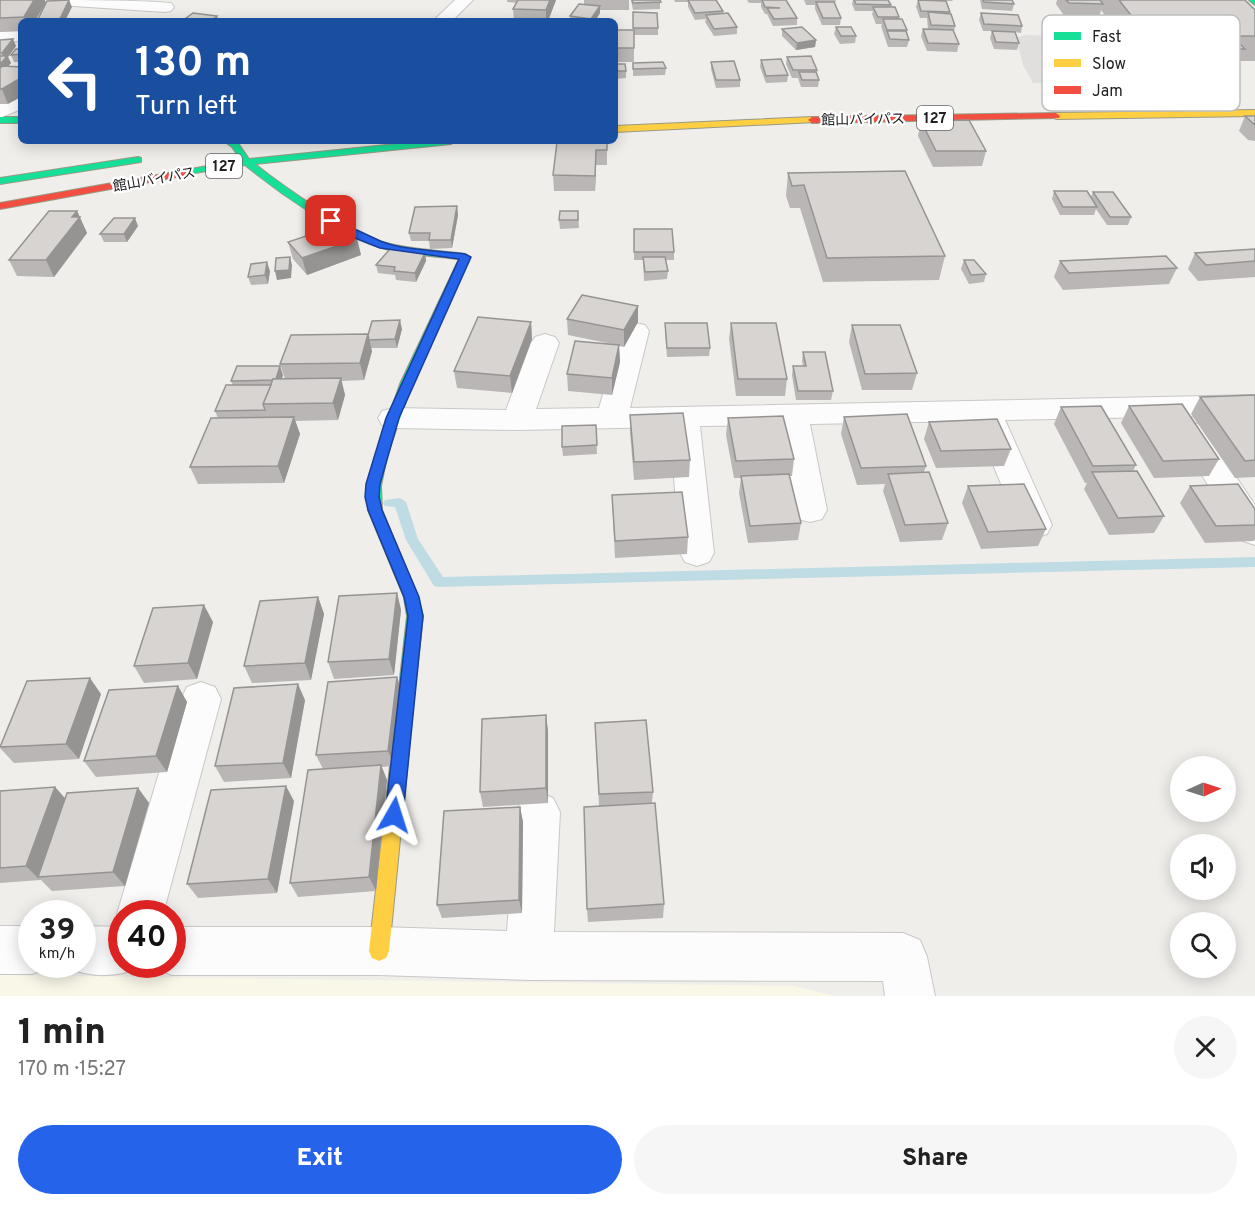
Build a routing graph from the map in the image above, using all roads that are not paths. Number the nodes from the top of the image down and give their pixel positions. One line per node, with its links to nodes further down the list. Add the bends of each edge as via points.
1 (58, 0): 3 (street)
2 (465, 0): 5 (street)
3 (172, 3): 4 (street)
4 (145, 18)
5 (445, 18)
6 (18, 36): 7 (street)
7 (0, 37)
8 (18, 103): 9 (street)
9 (0, 112)
10 (1255, 114): 13 (main road, 館山バイパス / 127, via 774,121)
11 (0, 120): 12 (main road)
12 (18, 120)
13 (618, 129)
14 (232, 144): 17 (main road, 127)
15 (237, 144): 19 (main road)
16 (422, 144): 19 (main road, 館山バイパス / 127)
17 (214, 148)
18 (150, 158): 20 (main road, 館山バイパス)
19 (247, 162): 21 (main road, 館山バイパス / 127); 30 (main road, via 296,199 349,231 384,246 465,257)
20 (0, 181)
21 (0, 206)
22 (635, 331): 29 (street)
23 (545, 343): 31 (street)
24 (1255, 405): 25 (street)
25 (1174, 408): 26 (street); 33 (street)
26 (986, 411): 27 (street); 34 (street)
27 (793, 414): 28 (street); 32 (street)
28 (684, 416): 29 (street); 35 (street)
29 (612, 417): 31 (street)
30 (393, 418): 31 (street); 42 (main road, via 372,497 415,616)
31 (517, 420)
32 (810, 510)
33 (1255, 532)
34 (1041, 538)
35 (697, 553)
36 (201, 699): 38 (street)
37 (538, 812): 43 (street)
38 (144, 900)
39 (0, 950): 40 (street)
40 (18, 950)
41 (186, 951): 42 (street)
42 (379, 951): 43 (street)
43 (529, 956): 44 (street, via 903,957)
44 (910, 996)

